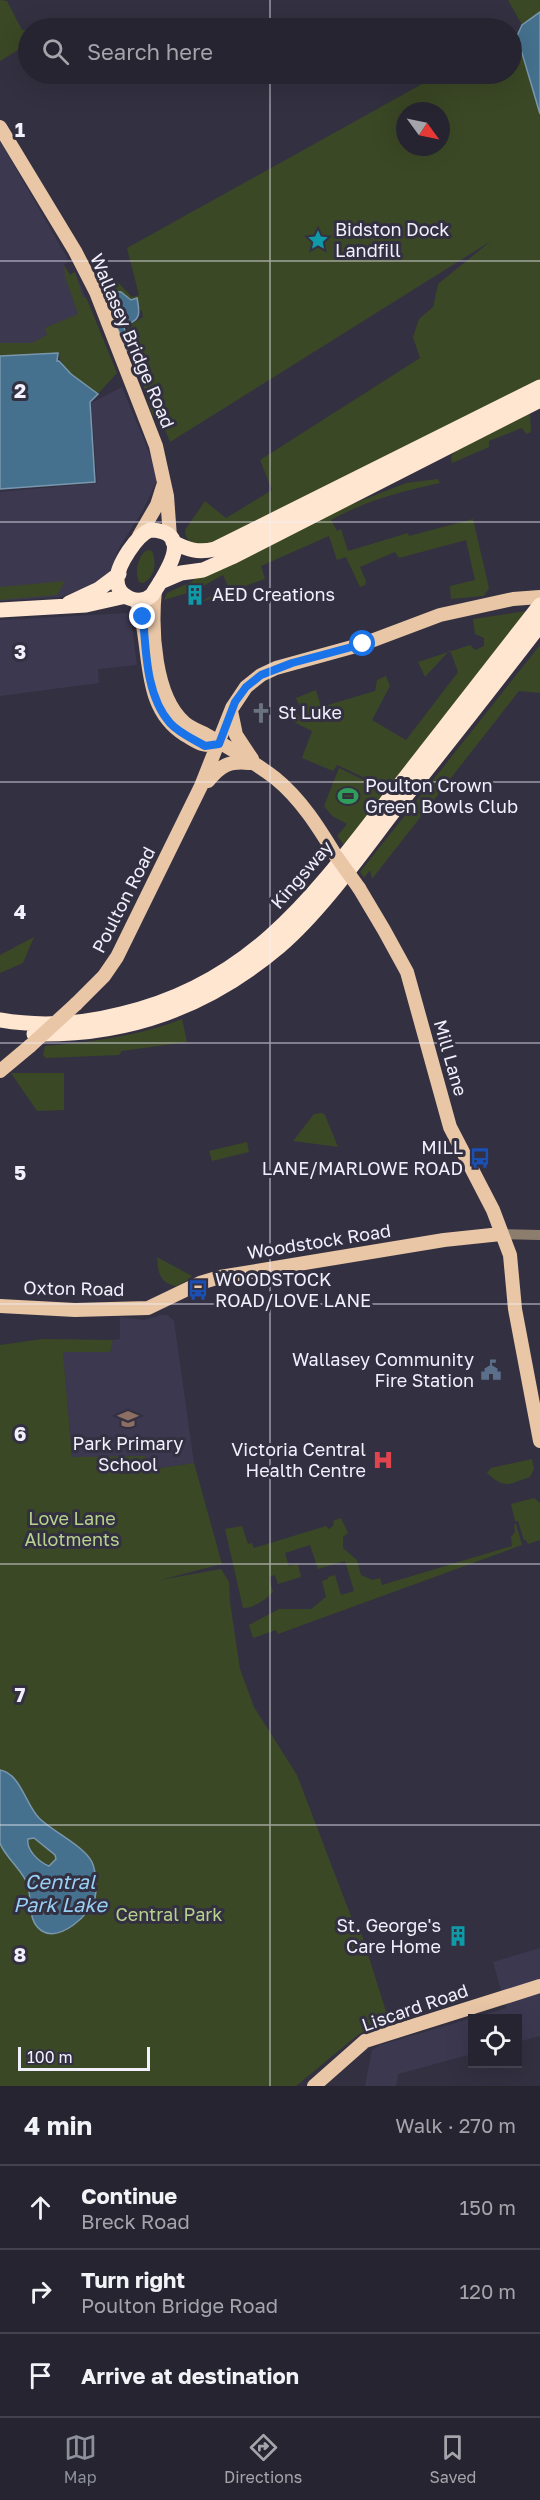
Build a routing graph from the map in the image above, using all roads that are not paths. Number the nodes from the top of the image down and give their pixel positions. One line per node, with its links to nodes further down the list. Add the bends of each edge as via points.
1 (0, 127): 4 (main road, Wallasey Bridge Road, via 96,292 156,446)
2 (540, 387): 6 (highway, via 215,549 201,553)
3 (540, 400): 8 (highway, via 232,557 203,570 181,573)
4 (164, 481): 5 (main road, via 157,504); 6 (main road, Wallasey Bridge Road)
5 (139, 536): 6 (highway, via 155,530); 7 (highway)
6 (171, 539): 8 (highway, via 174,560)
7 (119, 574): 10 (highway, via 119,587); 12 (highway, via 99,589)
8 (158, 586): 10 (highway, via 147,599); 16 (main road, via 153,606 158,671 164,694 176,715)
9 (540, 597): 15 (main road, Poulton Road, via 440,615 363,644 276,668 246,687)
10 (131, 598): 12 (highway); 16 (main road, via 143,617 156,703 179,731 205,746)
11 (540, 605): 19 (highway, Kingsway, via 357,840 295,913 256,951 204,985 144,1009 81,1022)
12 (61, 606): 13 (highway)
13 (0, 610)
14 (540, 625): 20 (highway, Kingsway, via 312,912 281,945 244,974 184,1007 128,1026 55,1034)
15 (232, 708): 16 (main road, Poulton Road); 17 (main road, via 236,735)
16 (219, 744): 17 (main road, Mill Lane); 18 (main road, Poulton Road)
17 (255, 763): 18 (main road, via 232,761 220,766); 22 (main road, Mill Lane, bridge, via 290,791 308,813 359,888 407,972 450,1127 493,1210)
18 (196, 797): 21 (main road, Poulton Road, bridge, via 104,976)
19 (0, 1020)
20 (0, 1030)
21 (0, 1071)
22 (501, 1234): 23 (street); 25 (main road, Woodstock Road, via 220,1277); 26 (main road, Mill Lane, via 510,1255 515,1309)
23 (540, 1234)
24 (0, 1306): 25 (main road, Oxton Road)
25 (148, 1308)
26 (540, 1441)
27 (540, 1986): 28 (main road, Liscard Road, via 365,2041)
28 (314, 2086)

